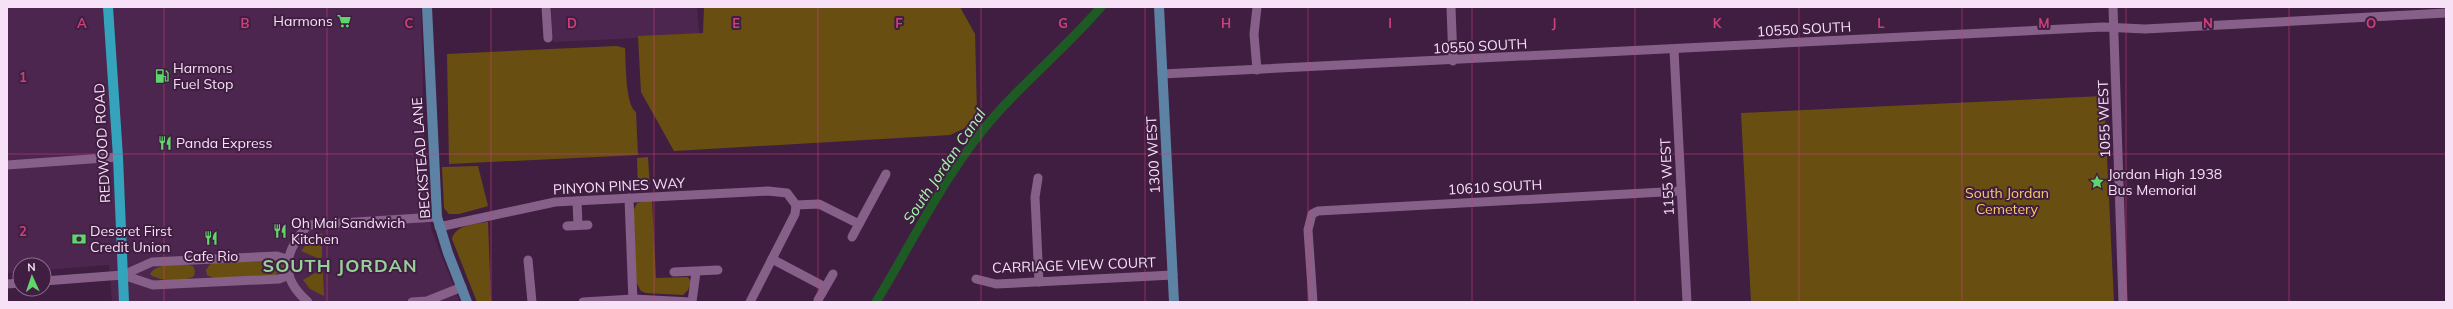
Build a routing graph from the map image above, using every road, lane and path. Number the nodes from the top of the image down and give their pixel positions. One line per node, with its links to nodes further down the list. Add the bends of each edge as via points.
1 (108, 7): 15 (main road, REDWOOD ROAD)
2 (427, 7): 23 (street, BECKSTEAD LANE)
3 (546, 7): 10 (street)
4 (1159, 7): 14 (street, 1300 WEST)
5 (1257, 7): 13 (street, via 1254,34)
6 (1451, 7): 12 (street)
7 (2113, 7): 9 (street, 1055 WEST)
8 (2446, 13): 9 (street, 10550 SOUTH, via 2145,29)
9 (2114, 27): 11 (street, 10550 SOUTH); 57 (street, 1055 WEST)
10 (548, 38)
11 (1674, 50): 12 (street, 10550 SOUTH); 19 (street, 1155 WEST)
12 (1453, 61): 13 (street, 10550 SOUTH)
13 (1256, 70): 14 (street, 10550 SOUTH)
14 (1162, 74): 38 (street, 1300 WEST)
15 (118, 157): 16 (street); 36 (main road, REDWOOD ROAD)
16 (7, 165)
17 (886, 174): 24 (street)
18 (1038, 178): 41 (street, via 1034,197)
19 (1681, 191): 55 (street, 10610 SOUTH, via 1326,210 1312,214 1308,230); 56 (street, 1155 WEST)
20 (629, 198): 21 (street, PINYON PINES WAY); 22 (street, PINYON PINES WAY, via 768,191 787,193); 44 (street)
21 (577, 201): 23 (street, PINYON PINES WAY, via 555,202); 25 (street)
22 (796, 205): 24 (street, via 819,204); 30 (street, via 795,214)
23 (438, 222): 29 (street, PINYON PINES WAY, via 308,225 291,248); 42 (street, BECKSTEAD LANE)
24 (859, 224): 28 (street)
25 (578, 225): 26 (street); 27 (street)
26 (588, 225)
27 (567, 226)
28 (852, 237)
29 (287, 259): 36 (street, via 277,256 152,262); 37 (street)
30 (772, 259): 43 (street); 53 (street)
31 (528, 260): 50 (street)
32 (718, 270): 34 (street)
33 (674, 272): 34 (street)
34 (696, 272): 52 (street)
35 (832, 274): 43 (street)
36 (123, 275): 37 (street, via 153,285 279,279); 40 (street); 46 (main road, REDWOOD ROAD)
37 (289, 275): 47 (street, via 294,286)
38 (1173, 275): 41 (street, CARRIAGE VIEW COURT); 54 (street, 1300 WEST)
39 (976, 279): 41 (street, CARRIAGE VIEW COURT, via 996,284)
40 (52, 280)
41 (1039, 282)
42 (462, 286): 48 (street, via 427,301); 49 (street, BECKSTEAD LANE)
43 (825, 286): 45 (street)
44 (633, 300): 51 (street); 52 (street)
45 (818, 300)
46 (124, 302)
47 (308, 302)
48 (412, 302)
49 (467, 302)
50 (532, 302)
51 (583, 302)
52 (692, 302)
53 (750, 302)
54 (1174, 302)
55 (1313, 302)
56 (1687, 302)
57 (2123, 302)

